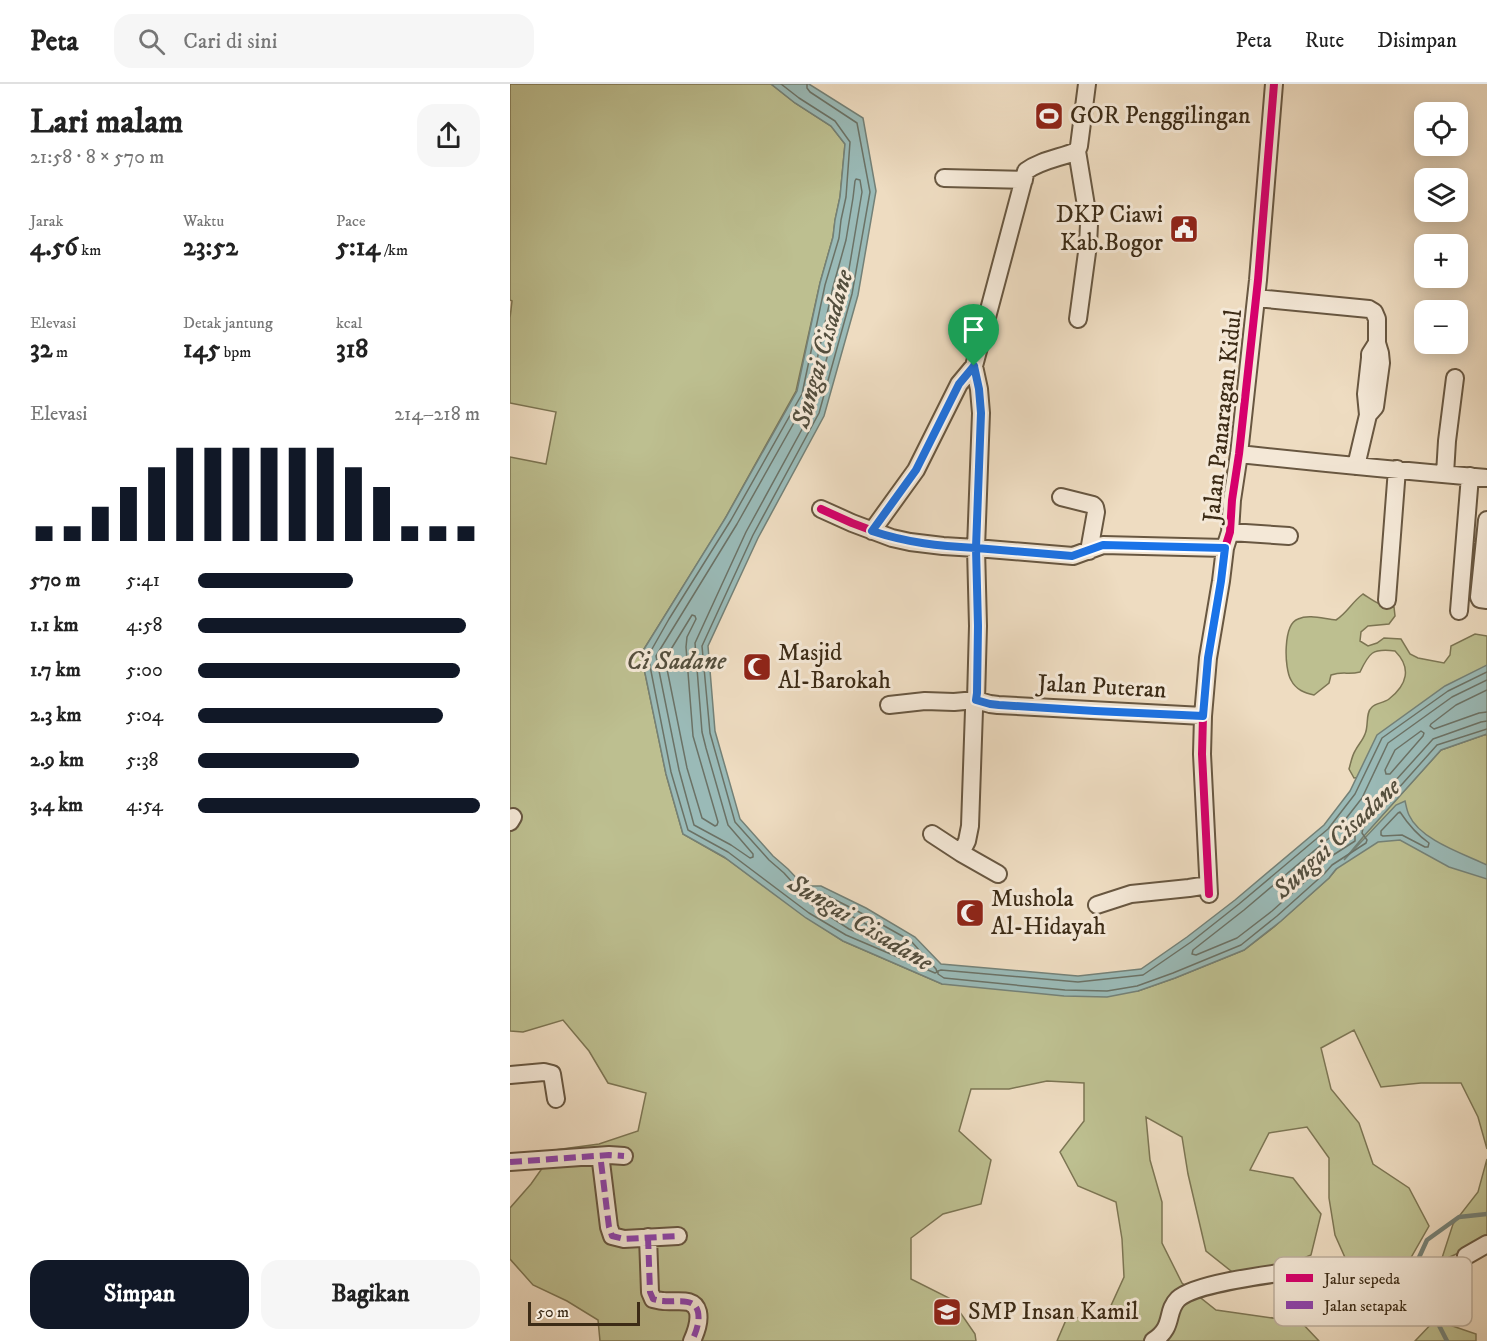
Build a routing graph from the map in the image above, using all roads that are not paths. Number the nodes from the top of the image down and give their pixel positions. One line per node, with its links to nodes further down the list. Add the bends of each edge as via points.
1 (1087, 84): 3 (street)
2 (1274, 84): 6 (street, Jalan Panaragan Kidul)
3 (1077, 151): 5 (street, via 1032,166); 7 (street, via 1089,224)
4 (944, 178): 5 (street)
5 (1023, 180): 8 (street)
6 (1256, 298): 10 (street, Jalan Panaragan Kidul); 11 (street, via 1374,312 1381,363 1375,406 1368,415)
7 (1077, 319)
8 (974, 366): 19 (street, via 959,384 916,470); 22 (street, via 981,413)
9 (1455, 378): 13 (street)
10 (1239, 454): 11 (street); 20 (street, Jalan Panaragan Kidul)
11 (1356, 466): 12 (street)
12 (1397, 469): 13 (street); 25 (street)
13 (1445, 474): 14 (street)
14 (1470, 476): 15 (street); 27 (street)
15 (1487, 478)
16 (1061, 497): 24 (street, via 1095,507)
17 (821, 508): 19 (street)
18 (1487, 520): 26 (street, via 1479,597)
19 (872, 531): 22 (street, via 910,542)
20 (1230, 532): 21 (street); 23 (street, Jalan Panaragan Kidul)
21 (1289, 536)
22 (976, 548): 24 (street, via 1072,556); 28 (street)
23 (1225, 548): 24 (street, via 1103,545); 30 (street, Jalan Panaragan Kidul)
24 (1089, 551)
25 (1387, 600)
26 (1487, 600)
27 (1459, 611)
28 (976, 700): 29 (street, Jalan Puteran); 30 (street, Jalan Puteran, via 999,705); 32 (street, via 970,826)
29 (889, 705)
30 (1203, 716): 34 (street, Jalan Panaragan Kidul, via 1208,890 1131,894)
31 (932, 834): 32 (street)
32 (961, 853): 33 (street)
33 (998, 874)
34 (1097, 905)
35 (510, 1075): 36 (street, via 552,1074)
36 (556, 1099)
37 (624, 1156): 38 (street)
38 (510, 1162)
39 (601, 1162): 41 (street, via 612,1236)
40 (678, 1236): 41 (street)
41 (648, 1237): 45 (street, via 650,1292 653,1299 692,1303 697,1308 699,1317)
42 (1487, 1244): 43 (street)
43 (1466, 1256)
44 (1274, 1274): 46 (street, via 1214,1284 1186,1294 1177,1301 1167,1328)
45 (692, 1341)
46 (1153, 1341)

